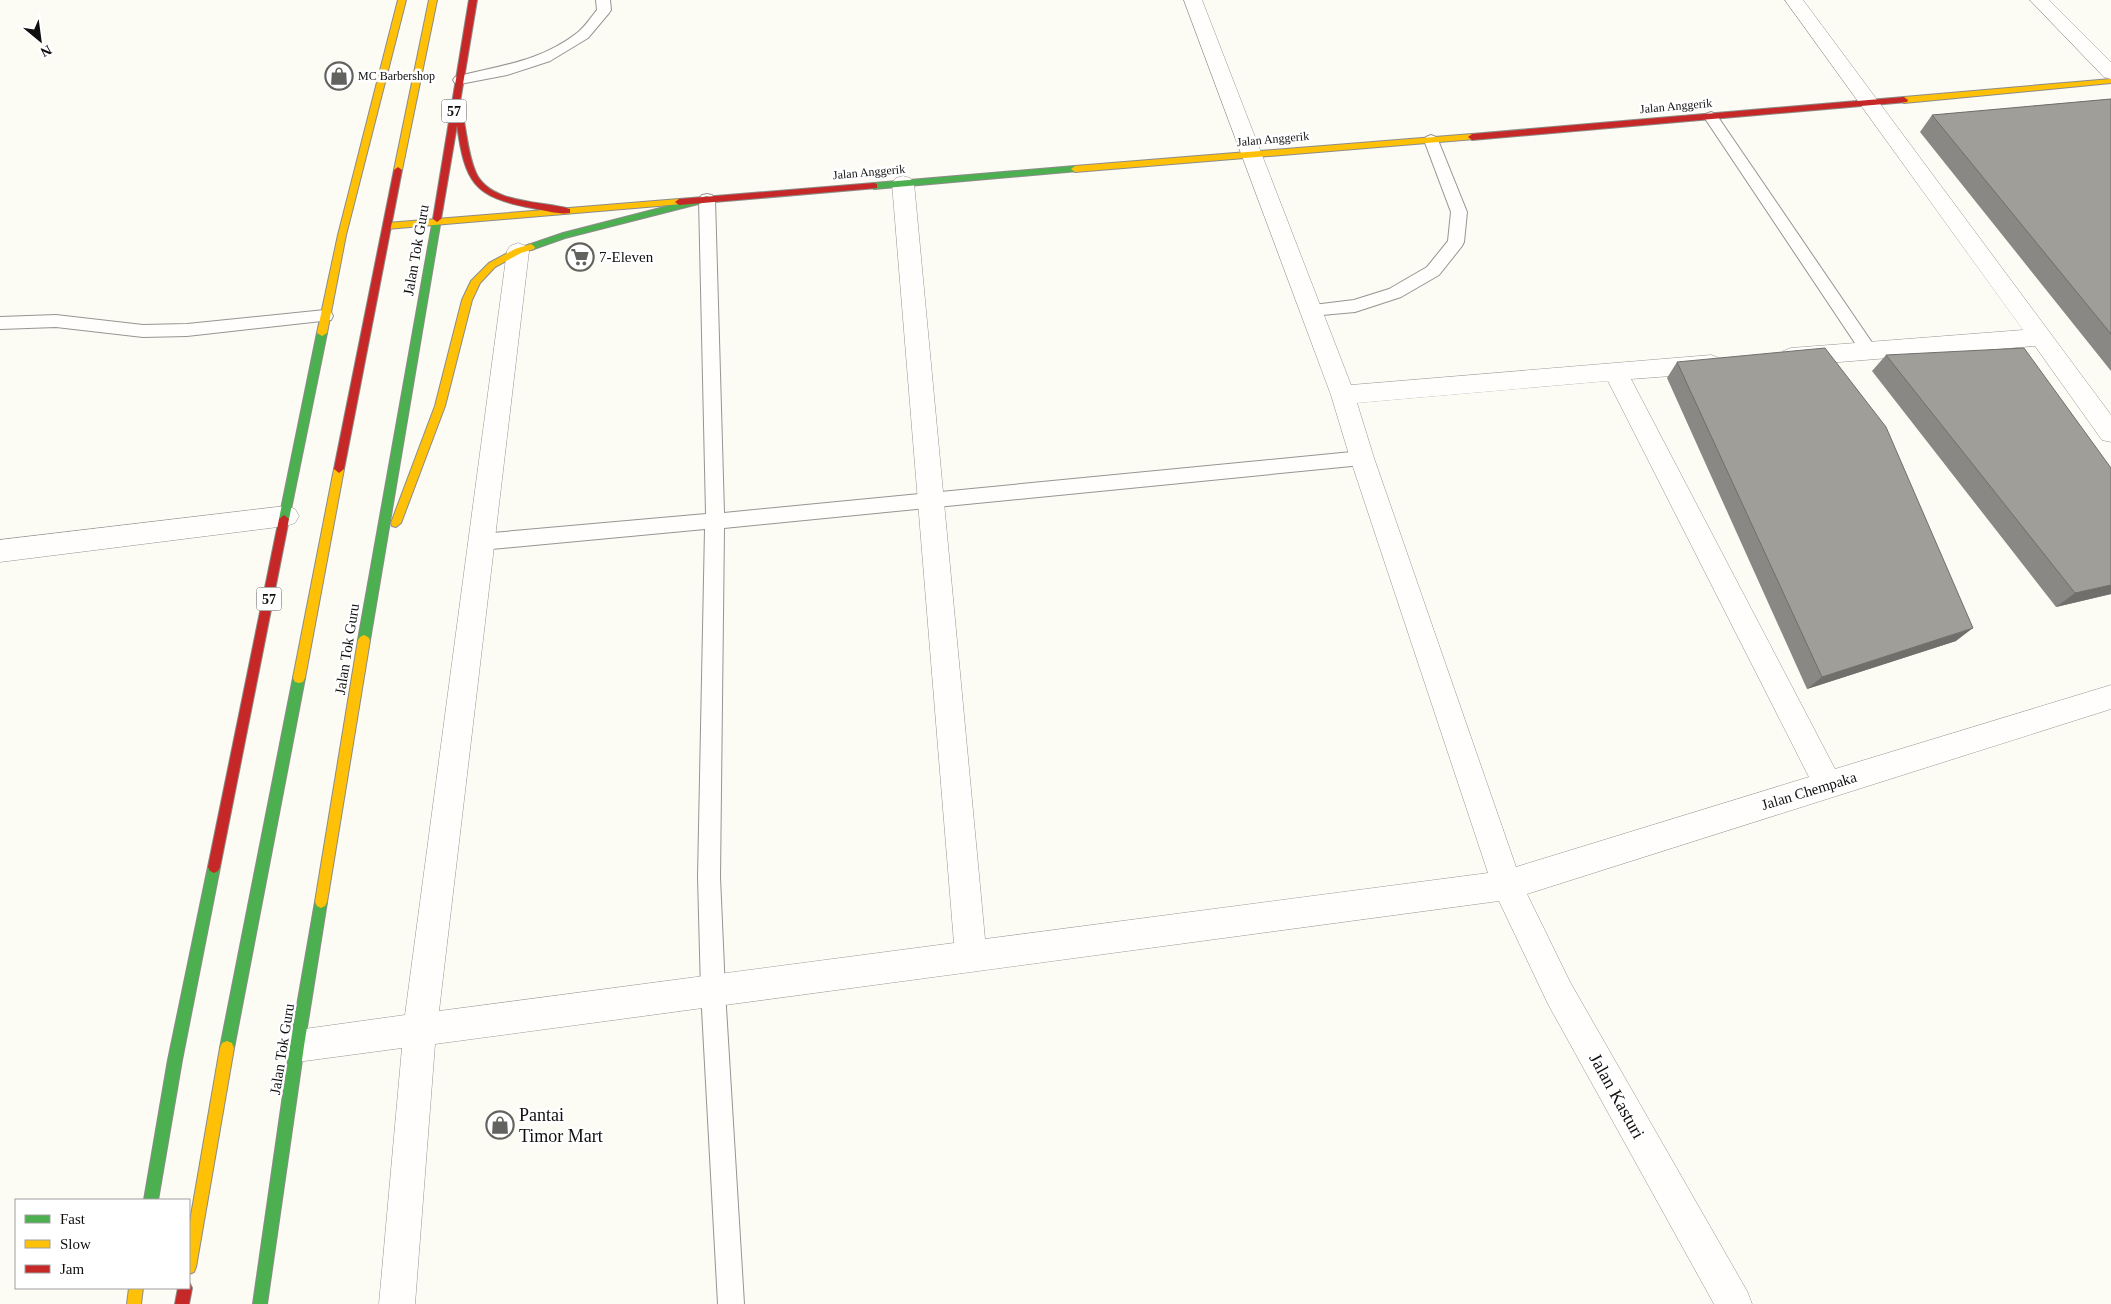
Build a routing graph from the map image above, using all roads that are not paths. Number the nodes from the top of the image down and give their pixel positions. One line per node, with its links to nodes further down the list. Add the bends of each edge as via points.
1 (402, 0): 23 (main road, 57, via 342,235)
2 (433, 0): 20 (main road)
3 (473, 0): 9 (main road, Jalan Tok Guru / 57)
4 (603, 0): 9 (lane, via 604,10 583,35 546,58 502,72)
5 (1194, 0): 15 (street, Jalan Kasturi)
6 (1794, 0): 12 (street)
7 (2039, 0): 8 (street)
8 (2111, 73)
9 (460, 80): 11 (main road, Jalan Tok Guru / 57)
10 (2111, 81): 12 (main road, Jalan Anggerik)
11 (456, 102): 18 (main road, via 470,169 478,185 506,199); 19 (main road, Jalan Tok Guru / 57)
12 (1870, 102): 13 (main road, Jalan Anggerik); 25 (street)
13 (1711, 116): 14 (main road, Jalan Anggerik); 26 (lane)
14 (1431, 140): 15 (main road, Jalan Anggerik); 22 (lane, via 1459,212 1456,242 1433,271 1395,293 1355,306)
15 (1252, 154): 16 (main road, Jalan Anggerik); 22 (street, Jalan Kasturi)
16 (903, 183): 17 (main road, Jalan Anggerik); 33 (street)
17 (707, 199): 18 (main road, Jalan Anggerik); 21 (main road, via 563,236); 35 (lane)
18 (567, 211): 19 (main road, Jalan Anggerik)
19 (436, 222): 20 (main road, Jalan Anggerik); 38 (main road, Jalan Tok Guru / 57)
20 (387, 226): 47 (main road, via 227,1049)
21 (518, 251): 36 (street); 38 (main road, via 492,265 476,281 467,300 440,406)
22 (1311, 310): 30 (street, Jalan Kasturi)
23 (325, 316): 24 (lane, via 187,330 143,331 56,321); 34 (main road, 57)
24 (0, 322)
25 (2041, 337): 26 (street); 31 (street)
26 (1869, 351): 27 (street)
27 (1771, 359)
28 (1732, 362): 29 (street)
29 (1615, 372): 30 (street); 40 (street)
30 (1343, 395): 32 (street, Jalan Kasturi)
31 (2111, 433)
32 (1362, 458): 33 (lane); 41 (street, Jalan Kasturi)
33 (931, 499): 35 (lane); 42 (street)
34 (286, 516): 37 (street); 46 (main road, 57, via 177,1050)
35 (715, 522): 36 (lane); 43 (lane, via 709,877)
36 (481, 542): 44 (street)
37 (0, 551)
38 (373, 584): 45 (main road, Jalan Tok Guru / 57)
39 (2111, 697): 40 (street, Jalan Chempaka)
40 (1828, 785): 41 (street, Jalan Chempaka)
41 (1507, 885): 42 (street, Jalan Chempaka); 55 (street, Jalan Kasturi, via 1559,993)
42 (971, 956): 43 (street, Jalan Chempaka)
43 (712, 990): 44 (street, Jalan Chempaka); 54 (lane)
44 (420, 1029): 45 (street, Jalan Chempaka); 53 (street)
45 (297, 1046): 52 (main road, Jalan Tok Guru / 57)
46 (151, 1199)
47 (190, 1261)
48 (136, 1289): 50 (main road)
49 (185, 1289): 51 (main road)
50 (134, 1304)
51 (182, 1304)
52 (260, 1304)
53 (397, 1304)
54 (732, 1304)
55 (1734, 1304)

